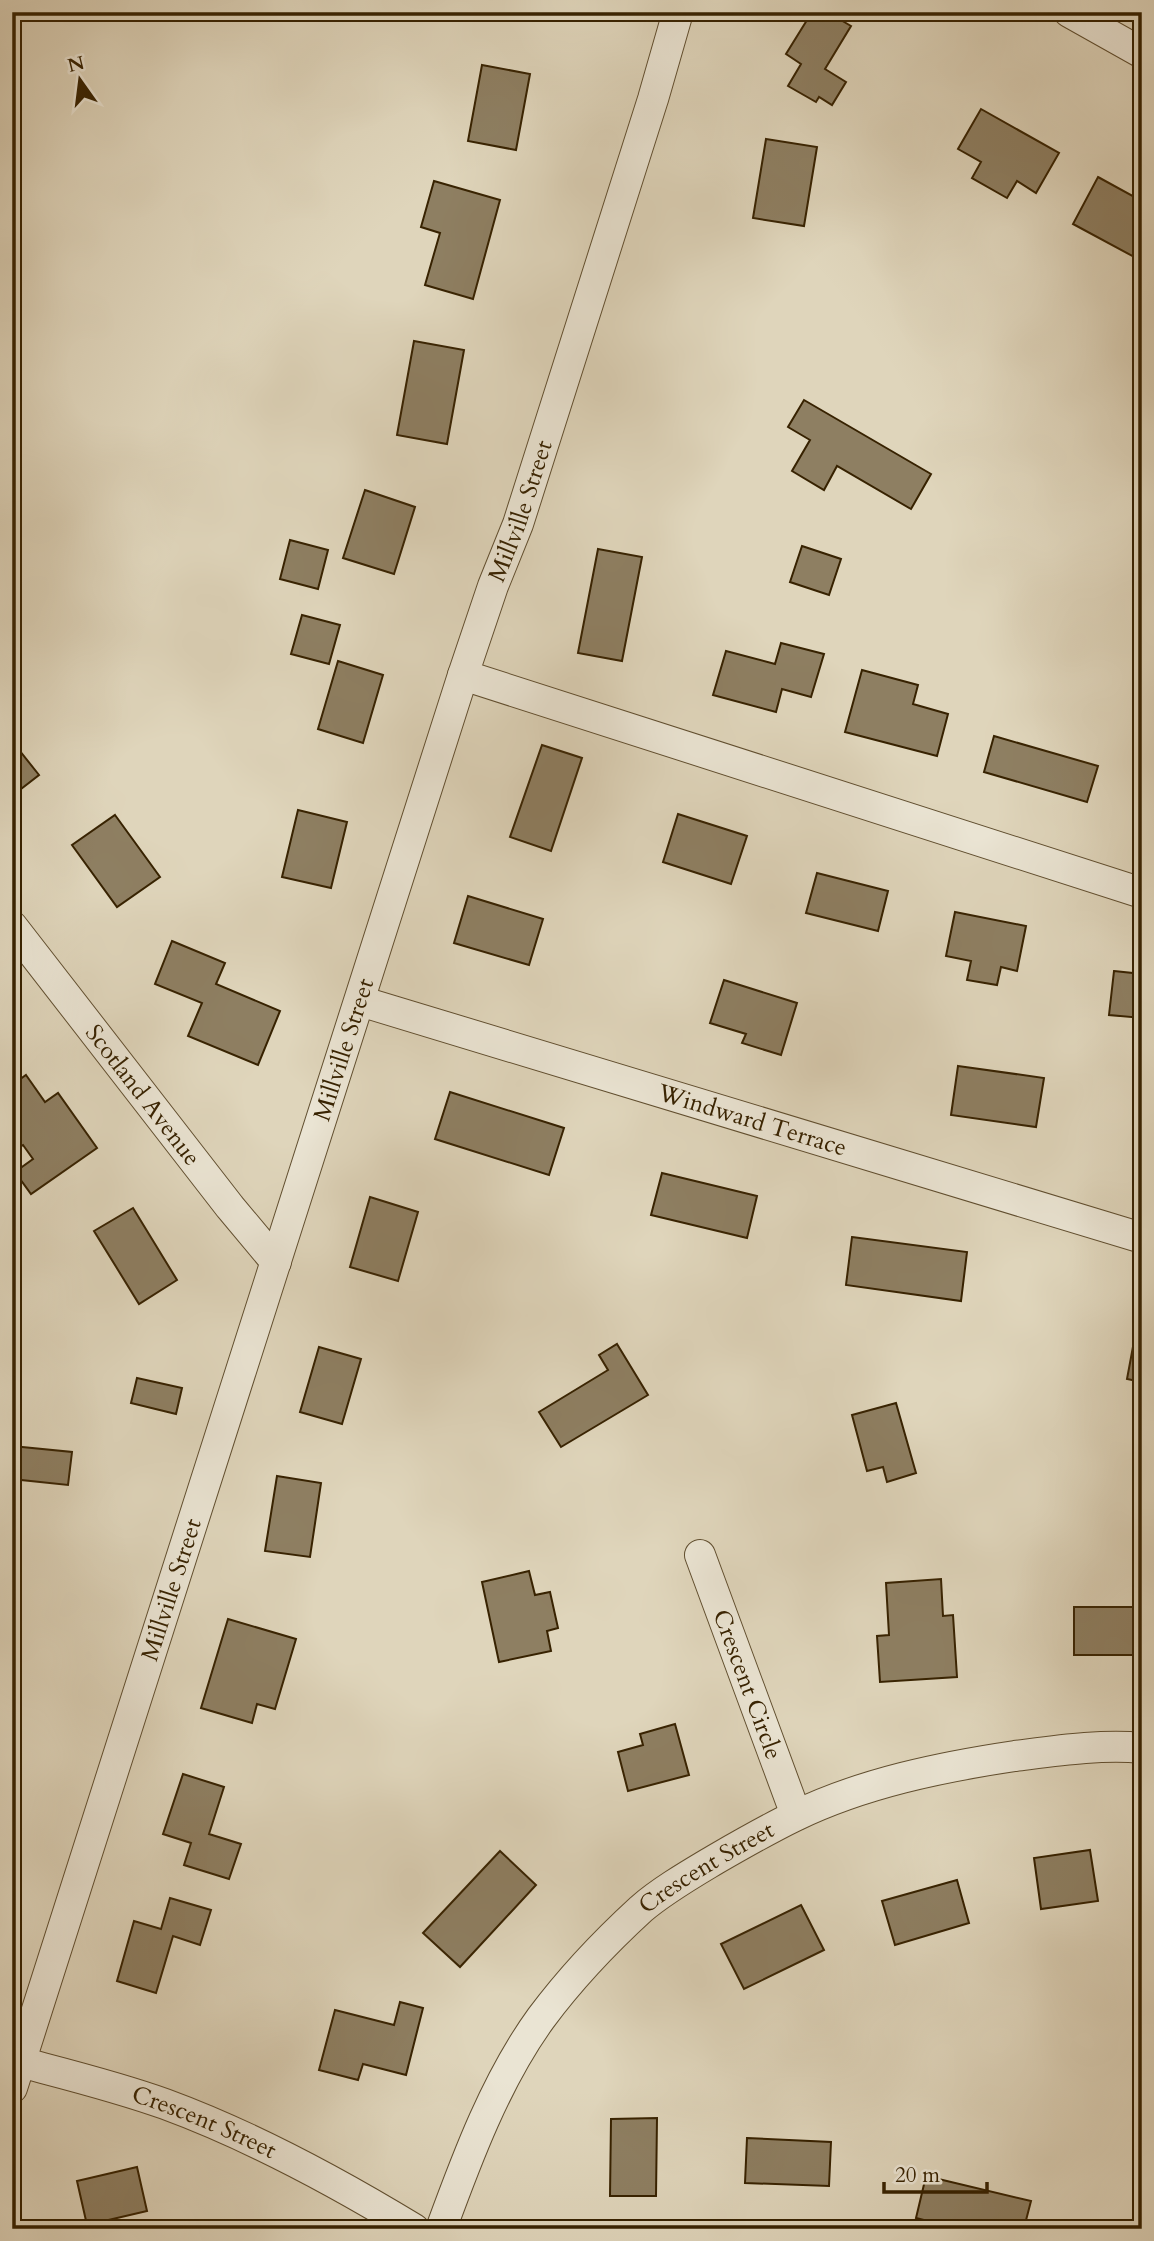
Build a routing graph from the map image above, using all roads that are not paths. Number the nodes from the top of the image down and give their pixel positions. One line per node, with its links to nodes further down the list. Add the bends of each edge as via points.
1 (678, 12): 4 (street, Millville Street, via 517,524)
2 (1069, 12): 3 (street)
3 (1142, 54)
4 (463, 675): 5 (street); 7 (street, Millville Street)
5 (1142, 893)
6 (12, 926): 9 (street, Scotland Avenue)
7 (360, 1002): 8 (street, Windward Terrace); 9 (street, Millville Street)
8 (1142, 1238)
9 (276, 1262): 13 (street, Millville Street)
10 (700, 1555): 12 (street, Crescent Circle)
11 (1142, 1748): 12 (street, Crescent Street, via 1052,1751 973,1762 894,1780)
12 (796, 1815): 15 (street, Crescent Street, via 701,1868 643,1908 576,1976 540,2019 511,2067 468,2156)
13 (16, 2075): 14 (street, Crescent Street, via 118,2089 223,2127)
14 (414, 2229)
15 (441, 2229)

